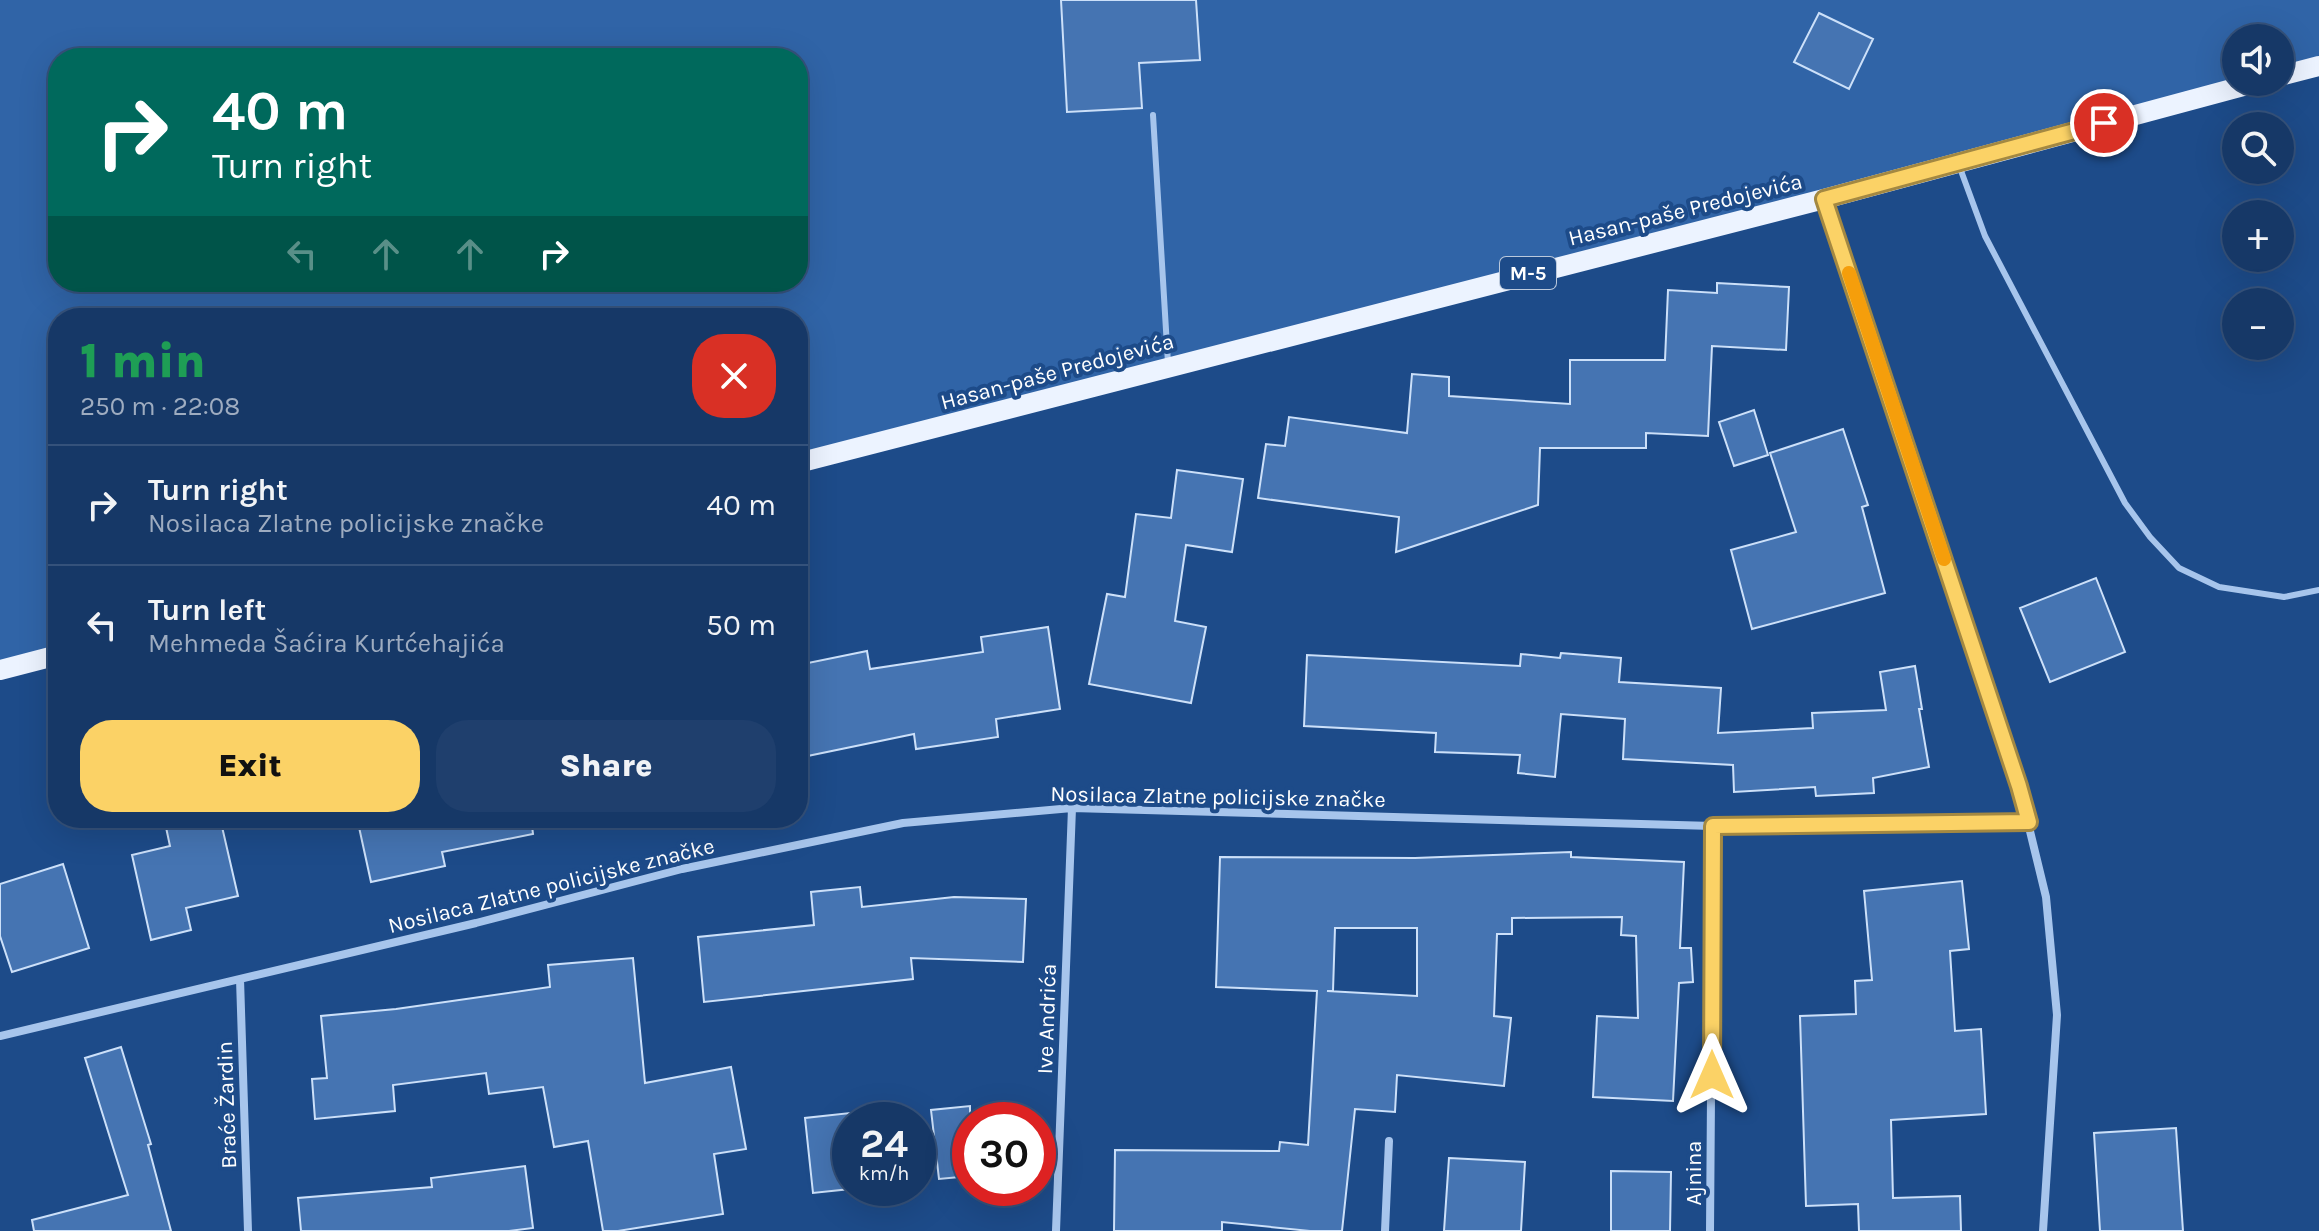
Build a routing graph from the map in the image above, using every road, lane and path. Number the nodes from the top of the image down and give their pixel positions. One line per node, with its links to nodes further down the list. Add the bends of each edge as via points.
1 (2319, 66): 2 (main road)
2 (2294, 72)
3 (2222, 92): 5 (main road, Hasan-paše Predojevića / M-5)
4 (1153, 115): 7 (lane)
5 (1958, 162): 6 (main road, Hasan-paše Predojevića / M-5); 9 (lane, via 1985,236 2125,503 2150,537 2179,568 2219,587 2284,597)
6 (1824, 199): 7 (main road, Hasan-paše Predojevića / M-5); 13 (street)
7 (1168, 366): 8 (main road, Hasan-paše Predojevića / M-5)
8 (808, 460)
9 (2319, 590)
10 (48, 658): 11 (main road)
11 (0, 670)
12 (1072, 808): 14 (street, Nosilaca Zlatne policijske značke); 15 (street, Nosilaca Zlatne policijske značke, via 888,826 682,869); 19 (street, Ive Andrića)
13 (2029, 822): 14 (street, Nosilaca Zlatne policijske značke); 22 (street, via 2046,897 2057,1015)
14 (1713, 826): 21 (street, Ajnina)
15 (240, 979): 16 (street, Nosilaca Zlatne policijske značke); 18 (street, Braće Žardin)
16 (0, 1036)
17 (1389, 1141): 20 (street)
18 (248, 1231)
19 (1056, 1231)
20 (1385, 1231)
21 (1710, 1231)
22 (2043, 1231)

